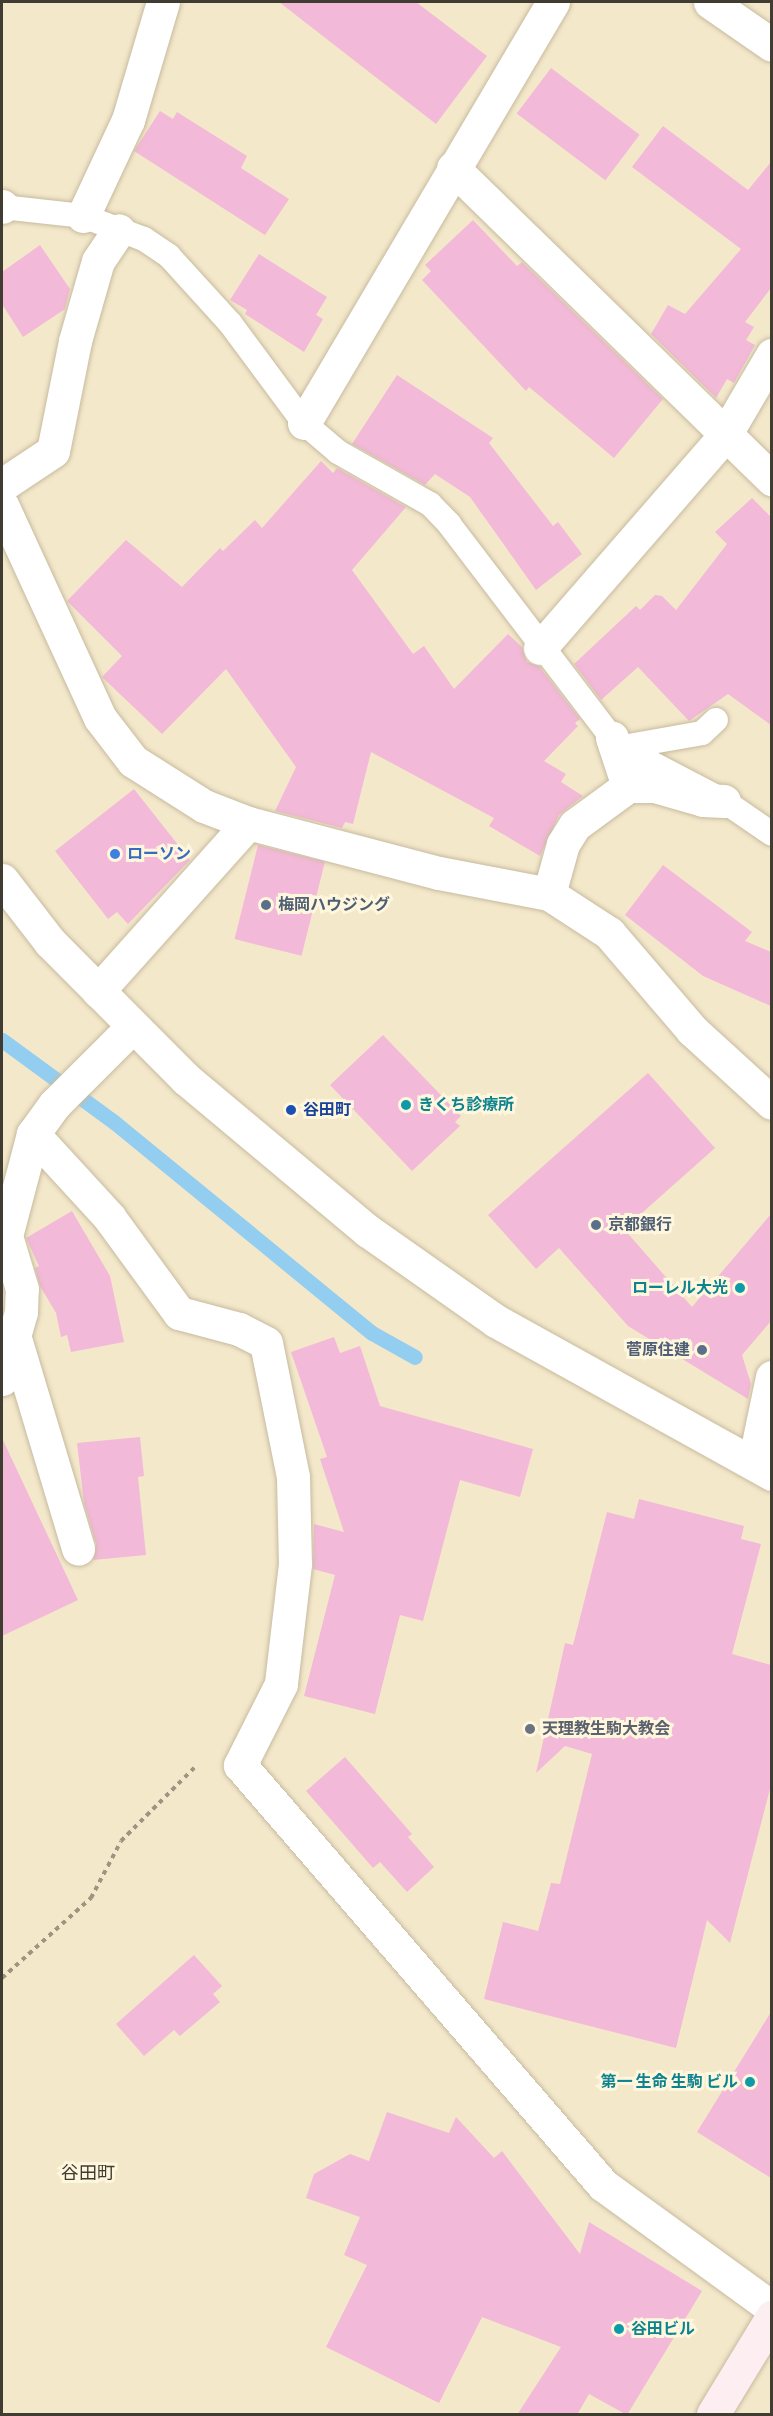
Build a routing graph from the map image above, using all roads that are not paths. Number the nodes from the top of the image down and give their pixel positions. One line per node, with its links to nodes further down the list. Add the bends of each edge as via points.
1 (164, 2): 7 (street, via 128,120)
2 (553, 2): 5 (street)
3 (710, 2): 4 (street)
4 (771, 45)
5 (453, 168): 10 (street); 11 (street)
6 (2, 206): 7 (lane)
7 (83, 216): 8 (lane)
8 (119, 230): 10 (lane, via 144,239 186,270); 13 (street, via 98,261 75,341 53,451)
9 (771, 355): 11 (street)
10 (304, 423): 15 (lane, via 338,452 430,504 474,556)
11 (725, 435): 12 (street); 15 (street)
12 (771, 479)
13 (2, 485)
14 (2, 506): 20 (street, via 100,718 133,760 204,806)
15 (540, 648): 17 (lane)
16 (716, 720): 17 (lane, via 702,733)
17 (617, 743): 18 (street); 19 (lane)
18 (628, 786): 19 (street, via 654,786 702,800); 23 (street, via 575,825 562,844)
19 (724, 801): 21 (lane)
20 (248, 823): 23 (street, via 439,873); 24 (street)
21 (771, 834)
22 (2, 880): 24 (street, via 50,942)
23 (549, 894): 26 (street, via 609,933 692,1030)
24 (98, 991): 25 (street)
25 (133, 1026): 27 (street, via 55,1104); 32 (street, via 186,1079 368,1231 496,1321)
26 (771, 1103)
27 (33, 1134): 29 (street, via 6,1236 22,1289); 34 (street, via 109,1217 179,1314 239,1329 266,1342 293,1477 295,1564 281,1684 240,1765 603,2185)
28 (2, 1284): 29 (street)
29 (15, 1331): 31 (street); 33 (street)
30 (771, 1377): 32 (street)
31 (2, 1379)
32 (763, 1468)
33 (78, 1549)
34 (771, 2308)
35 (771, 2317): 36 (main road)
36 (713, 2415)

